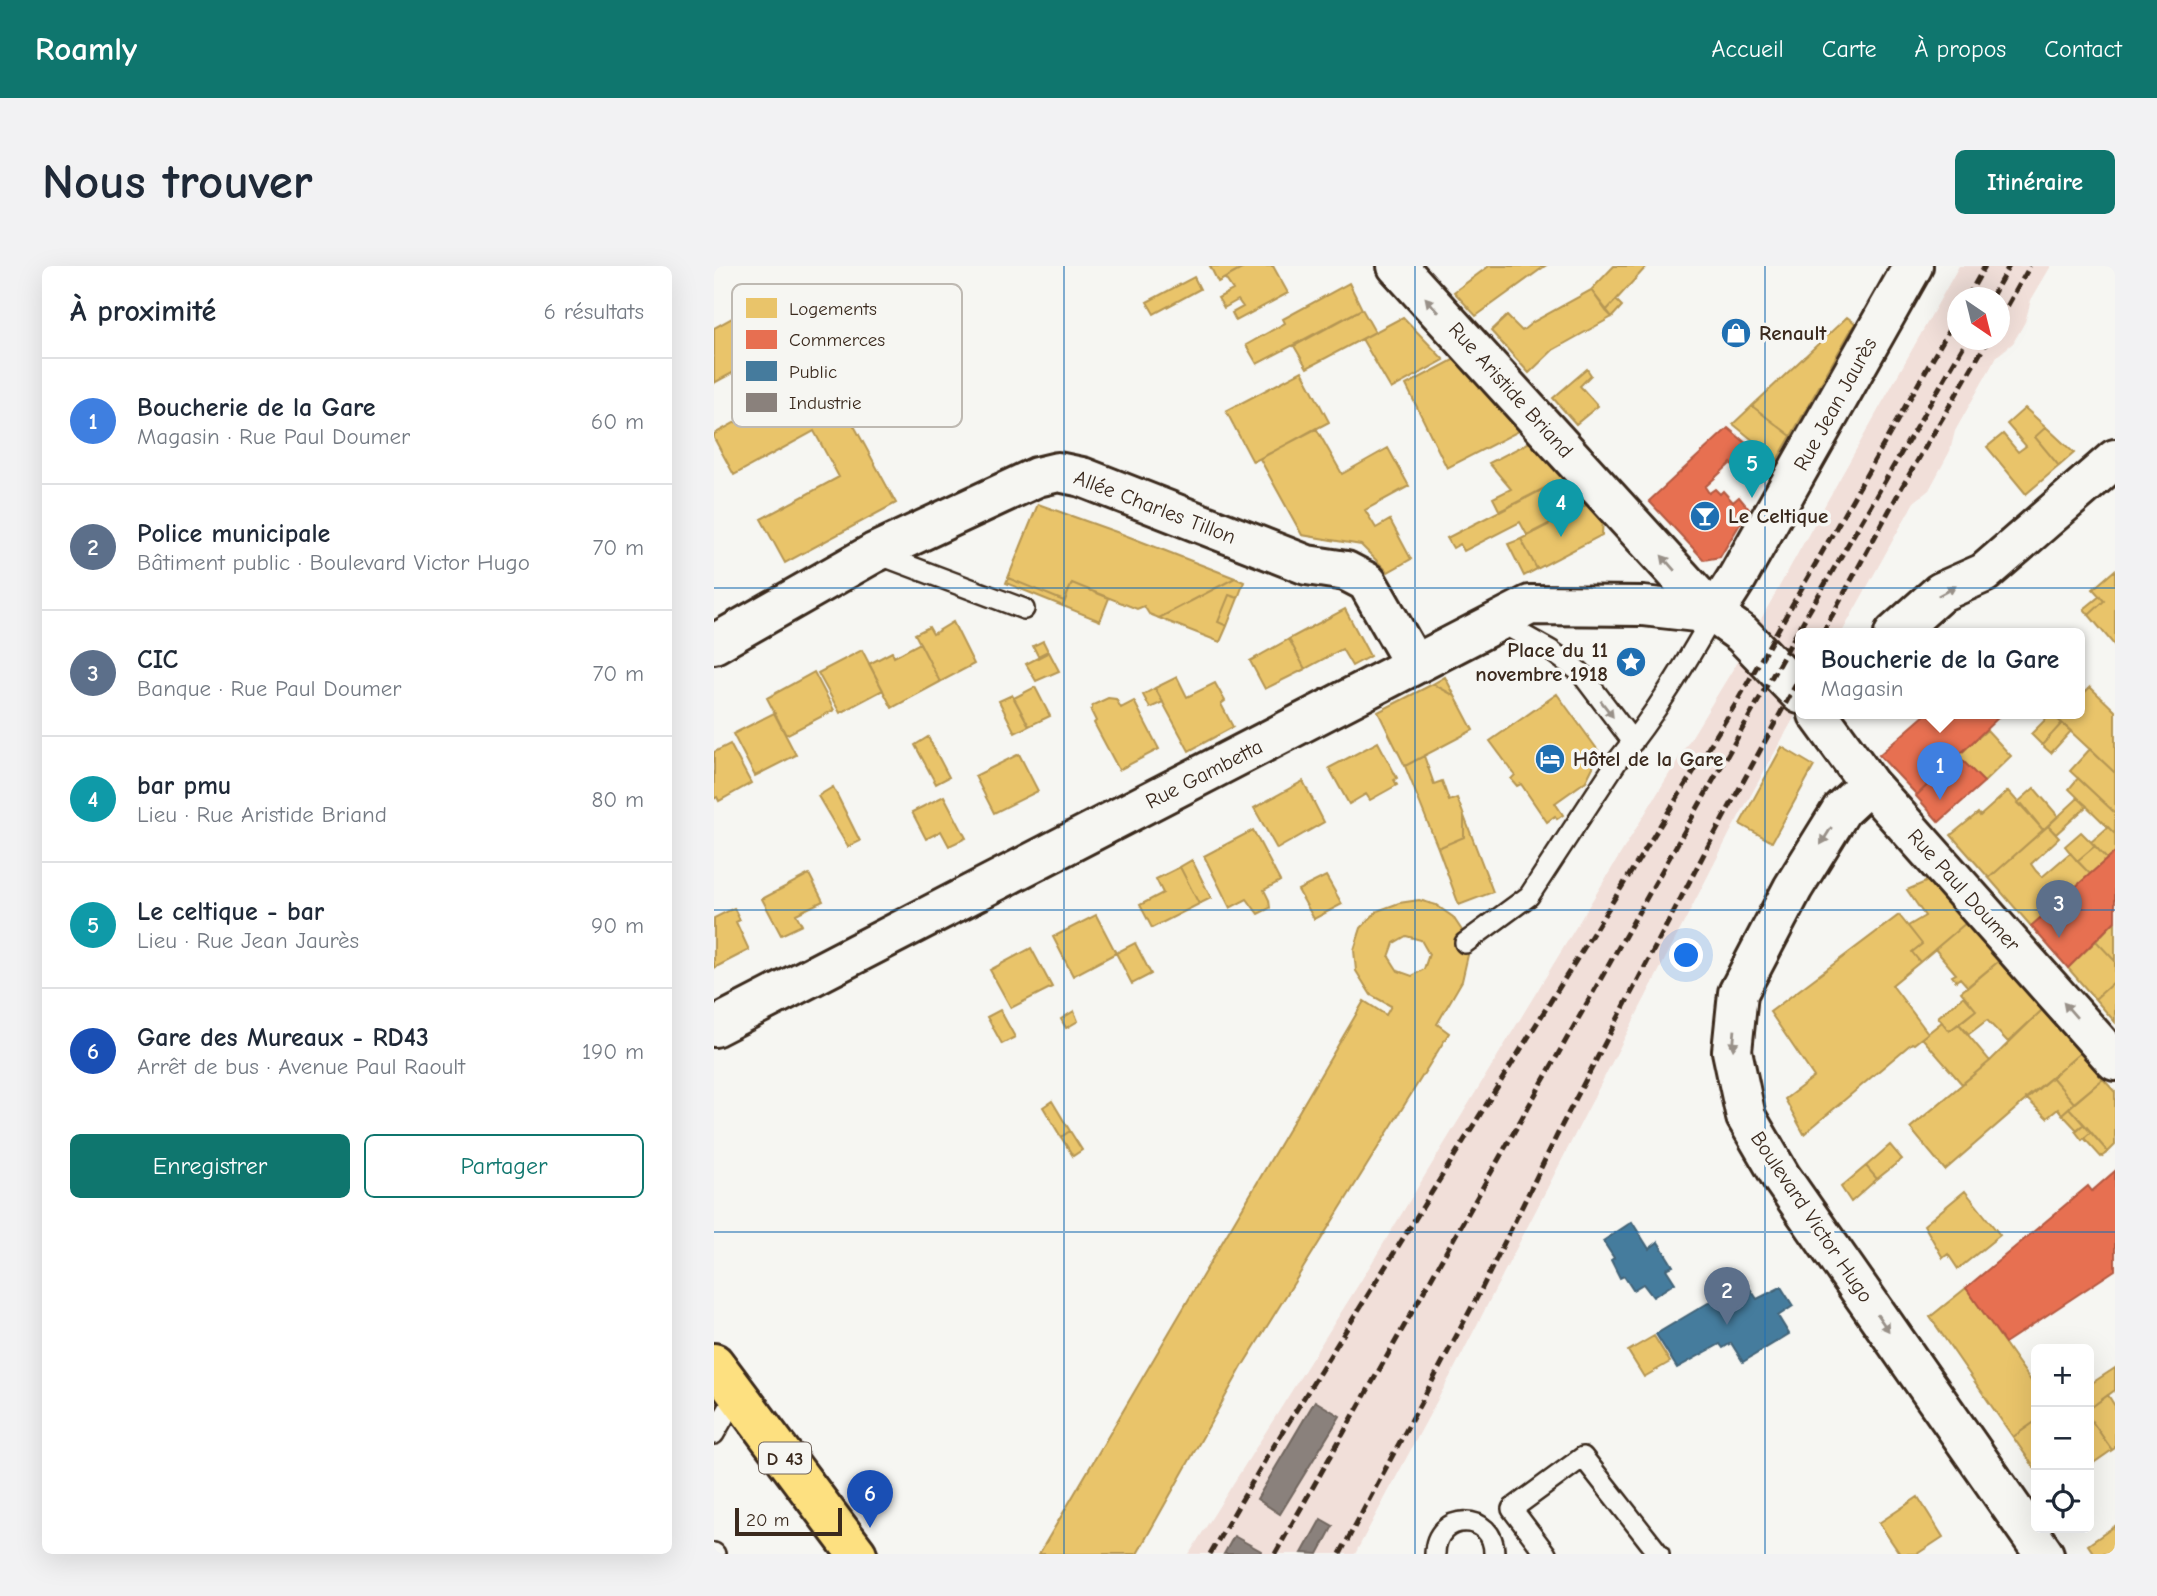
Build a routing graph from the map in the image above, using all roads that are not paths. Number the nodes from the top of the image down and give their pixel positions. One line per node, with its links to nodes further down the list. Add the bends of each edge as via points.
1 (1397, 266): 6 (street, Rue Aristide Briand, one-way to 1)
2 (1913, 266): 6 (street, Rue Jean Jaurès)
3 (2115, 459): 8 (street, one-way to 3, via 1941,592 1984,573)
4 (874, 553): 5 (lane); 9 (street, Allée Charles Tillon); 10 (street, Allée Charles Tillon, via 1037,477 1070,474 1307,565 1346,571 1367,582)
5 (1024, 609)
6 (1714, 614): 7 (street, Rue Gambetta, via 1643,606 1530,605); 11 (street, Rue Aristide Briand, via 1742,634); 13 (lane)
7 (1499, 621): 10 (street, Rue Gambetta); 13 (lane, one-way to 13, via 1580,672)
8 (1901, 628)
9 (714, 644)
10 (1414, 664): 16 (street, Rue Gambetta)
11 (1795, 689)
12 (1822, 719): 14 (street, Rue Paul Doumer)
13 (1633, 743): 15 (lane, via 1529,896)
14 (1869, 784): 17 (street, Rue Paul Doumer, one-way to 14); 26 (street, Boulevard Victor Hugo, one-way to 26, via 1842,809 1793,888 1738,993 1732,1051 1746,1117 1781,1177)
15 (1465, 943)
16 (714, 1027)
17 (2115, 1061)
18 (714, 1363): 19 (main road, D 43)
19 (737, 1394): 20 (lane); 21 (main road, D 43)
20 (714, 1434)
21 (857, 1554)
22 (1435, 1554): 23 (lane, via 1443,1531 1451,1524 1471,1522 1488,1532)
23 (1494, 1554)
24 (1546, 1554): 25 (lane, via 1512,1509 1583,1457)
25 (1659, 1554)
26 (2044, 1554)

